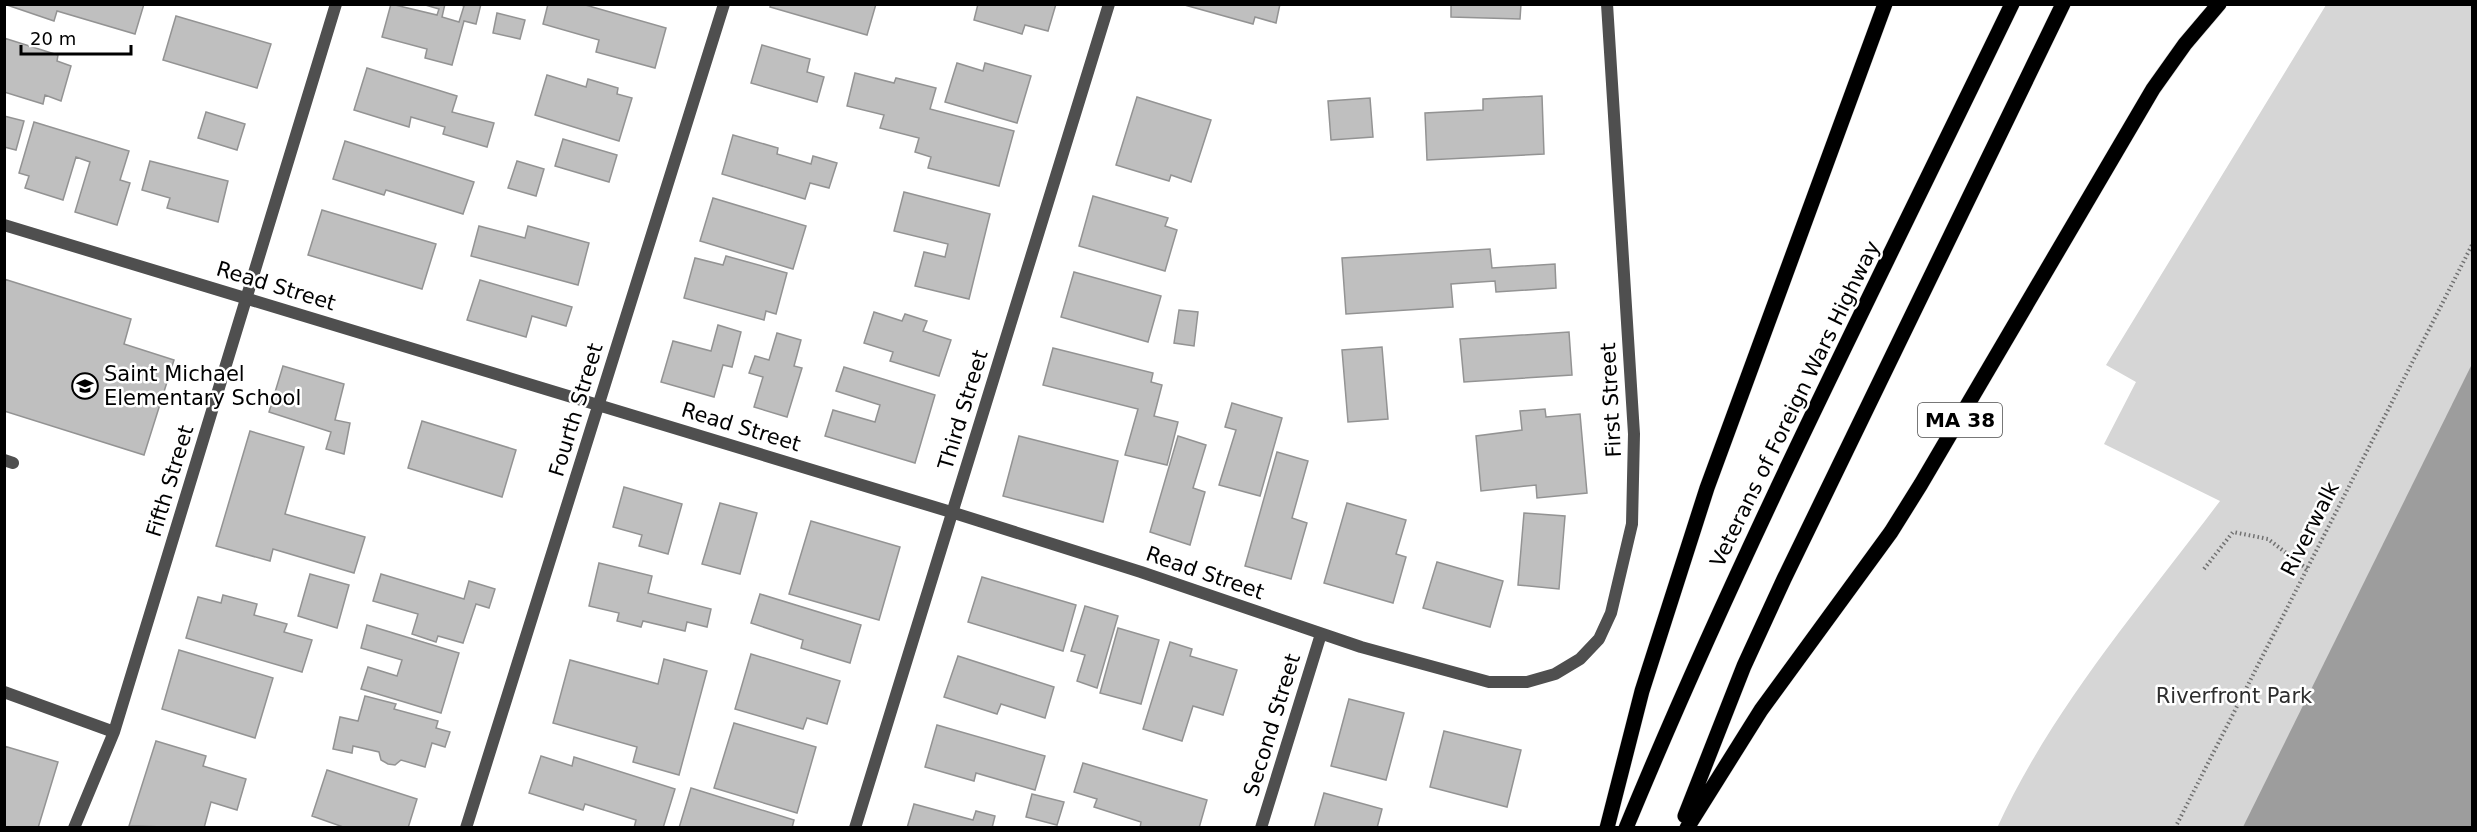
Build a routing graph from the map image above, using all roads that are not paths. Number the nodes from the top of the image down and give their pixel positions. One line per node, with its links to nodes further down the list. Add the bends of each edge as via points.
1 (336, 4): 10 (street, Fifth Street)
2 (724, 4): 11 (street, Fourth Street)
3 (1109, 4): 12 (street, Third Street)
4 (1607, 4): 14 (street, First Street, via 1634,434 1632,524 1620,582 1599,639 1580,659 1555,675 1527,681 1489,682)
5 (1885, 4): 21 (main road, via 1695,521 1642,691)
6 (2012, 4): 22 (main road, Veterans of Foreign Wars Highway, via 1745,556)
7 (2063, 4): 23 (main road, via 1784,579 1744,666)
8 (2219, 4): 24 (main road, MA 38, via 2153,89 1891,532 1761,711)
9 (4, 225): 10 (street, Read Street)
10 (246, 297): 11 (street, Read Street); 16 (street, Fifth Street)
11 (598, 403): 12 (street, Read Street); 18 (street, Fourth Street)
12 (951, 512): 13 (street, Read Street); 19 (street, Third Street)
13 (1322, 634): 14 (street, Read Street); 20 (street, Second Street)
14 (1463, 676)
15 (4, 692): 16 (street)
16 (114, 732): 17 (street, Fifth Street)
17 (74, 828)
18 (466, 828)
19 (855, 828)
20 (1261, 828)
21 (1607, 828)
22 (1626, 828)
23 (1681, 828)
24 (1687, 828)

